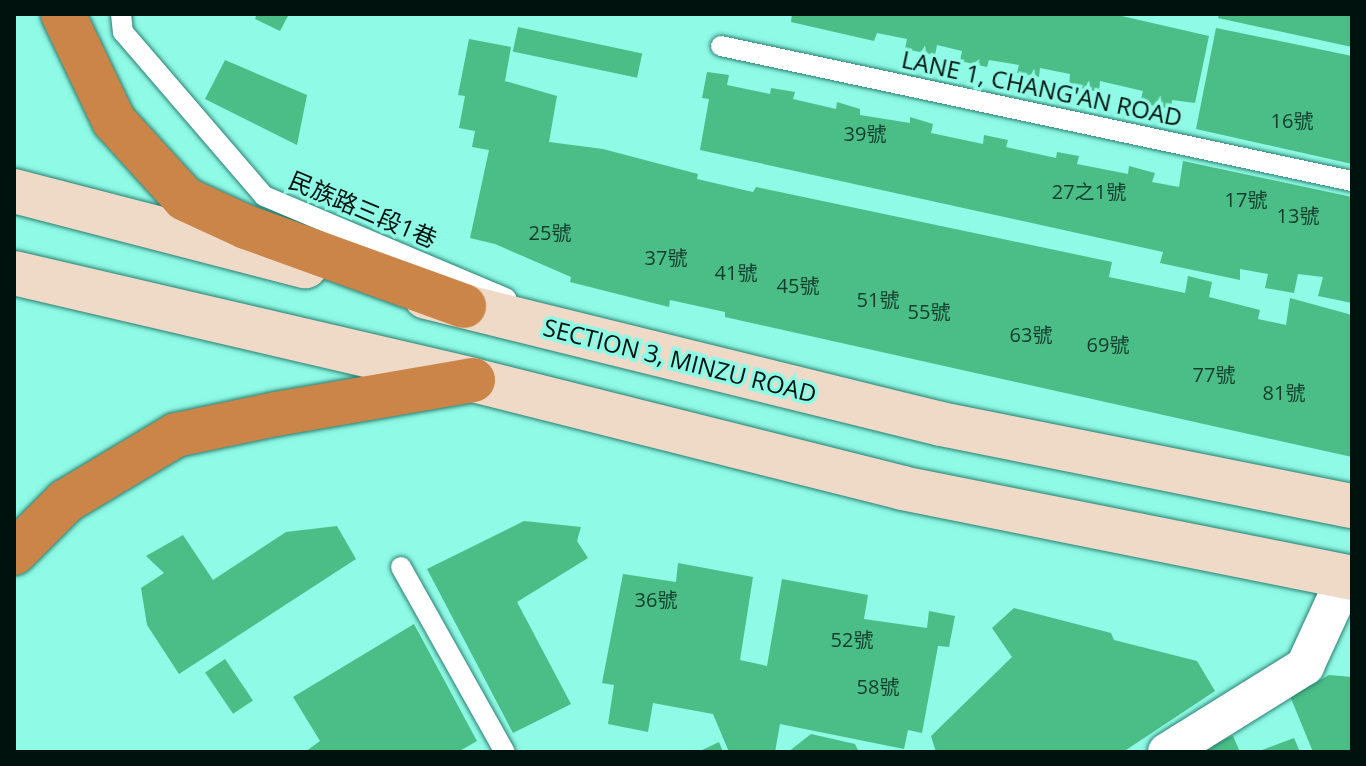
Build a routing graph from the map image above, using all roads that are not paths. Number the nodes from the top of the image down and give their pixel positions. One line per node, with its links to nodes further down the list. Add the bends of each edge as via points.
1 (63, 14): 7 (highway, via 114,121 185,199 246,227)
2 (121, 14): 8 (lane, 民族路三段1巷, via 123,32 264,196)
3 (721, 46): 4 (lane, LANE 1, CHANG'AN ROAD)
4 (1352, 181)
5 (14, 191): 7 (main road, SECTION 3, MINZU ROAD)
6 (14, 273): 9 (main road)
7 (464, 306): 8 (main road, SECTION 3, MINZU ROAD)
8 (613, 343): 10 (main road, SECTION 3, MINZU ROAD, via 941,424)
9 (473, 380): 11 (highway, via 176,435 66,501); 13 (main road, via 902,488)
10 (1352, 506)
11 (14, 553)
12 (401, 567): 14 (lane)
13 (1350, 576): 15 (street, via 1305,666)
14 (505, 752)
15 (1167, 752)

